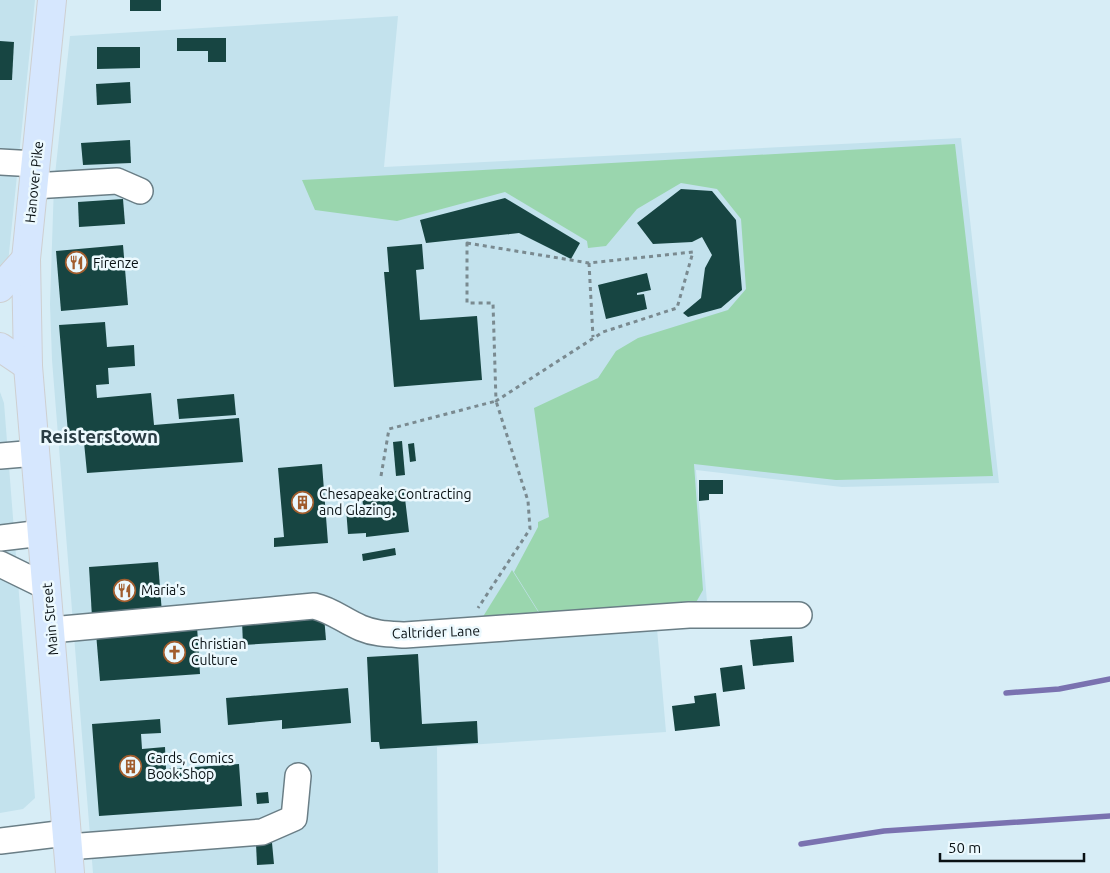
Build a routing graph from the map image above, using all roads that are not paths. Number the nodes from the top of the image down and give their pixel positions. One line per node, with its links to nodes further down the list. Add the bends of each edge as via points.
1 (52, 0): 3 (main road, Hanover Pike)
2 (0, 162): 3 (street)
3 (34, 175): 4 (street, via 117,181); 5 (main road, Hanover Pike)
4 (140, 192)
5 (26, 259): 6 (main road); 8 (main road, Hanover Pike)
6 (0, 288)
7 (0, 347): 8 (main road)
8 (28, 366): 9 (main road, Main Street)
9 (36, 453): 10 (street); 11 (main road, Main Street)
10 (0, 456)
11 (42, 533): 12 (street); 14 (main road, Main Street)
12 (0, 538)
13 (0, 564): 14 (street)
14 (47, 587): 16 (main road, Main Street)
15 (799, 615): 16 (street, Caltrider Lane, via 689,615 405,635 375,633 314,606)
16 (51, 630): 19 (main road, Main Street)
17 (298, 776): 19 (street, via 294,818 262,832)
18 (0, 840): 19 (street)
19 (68, 851)

